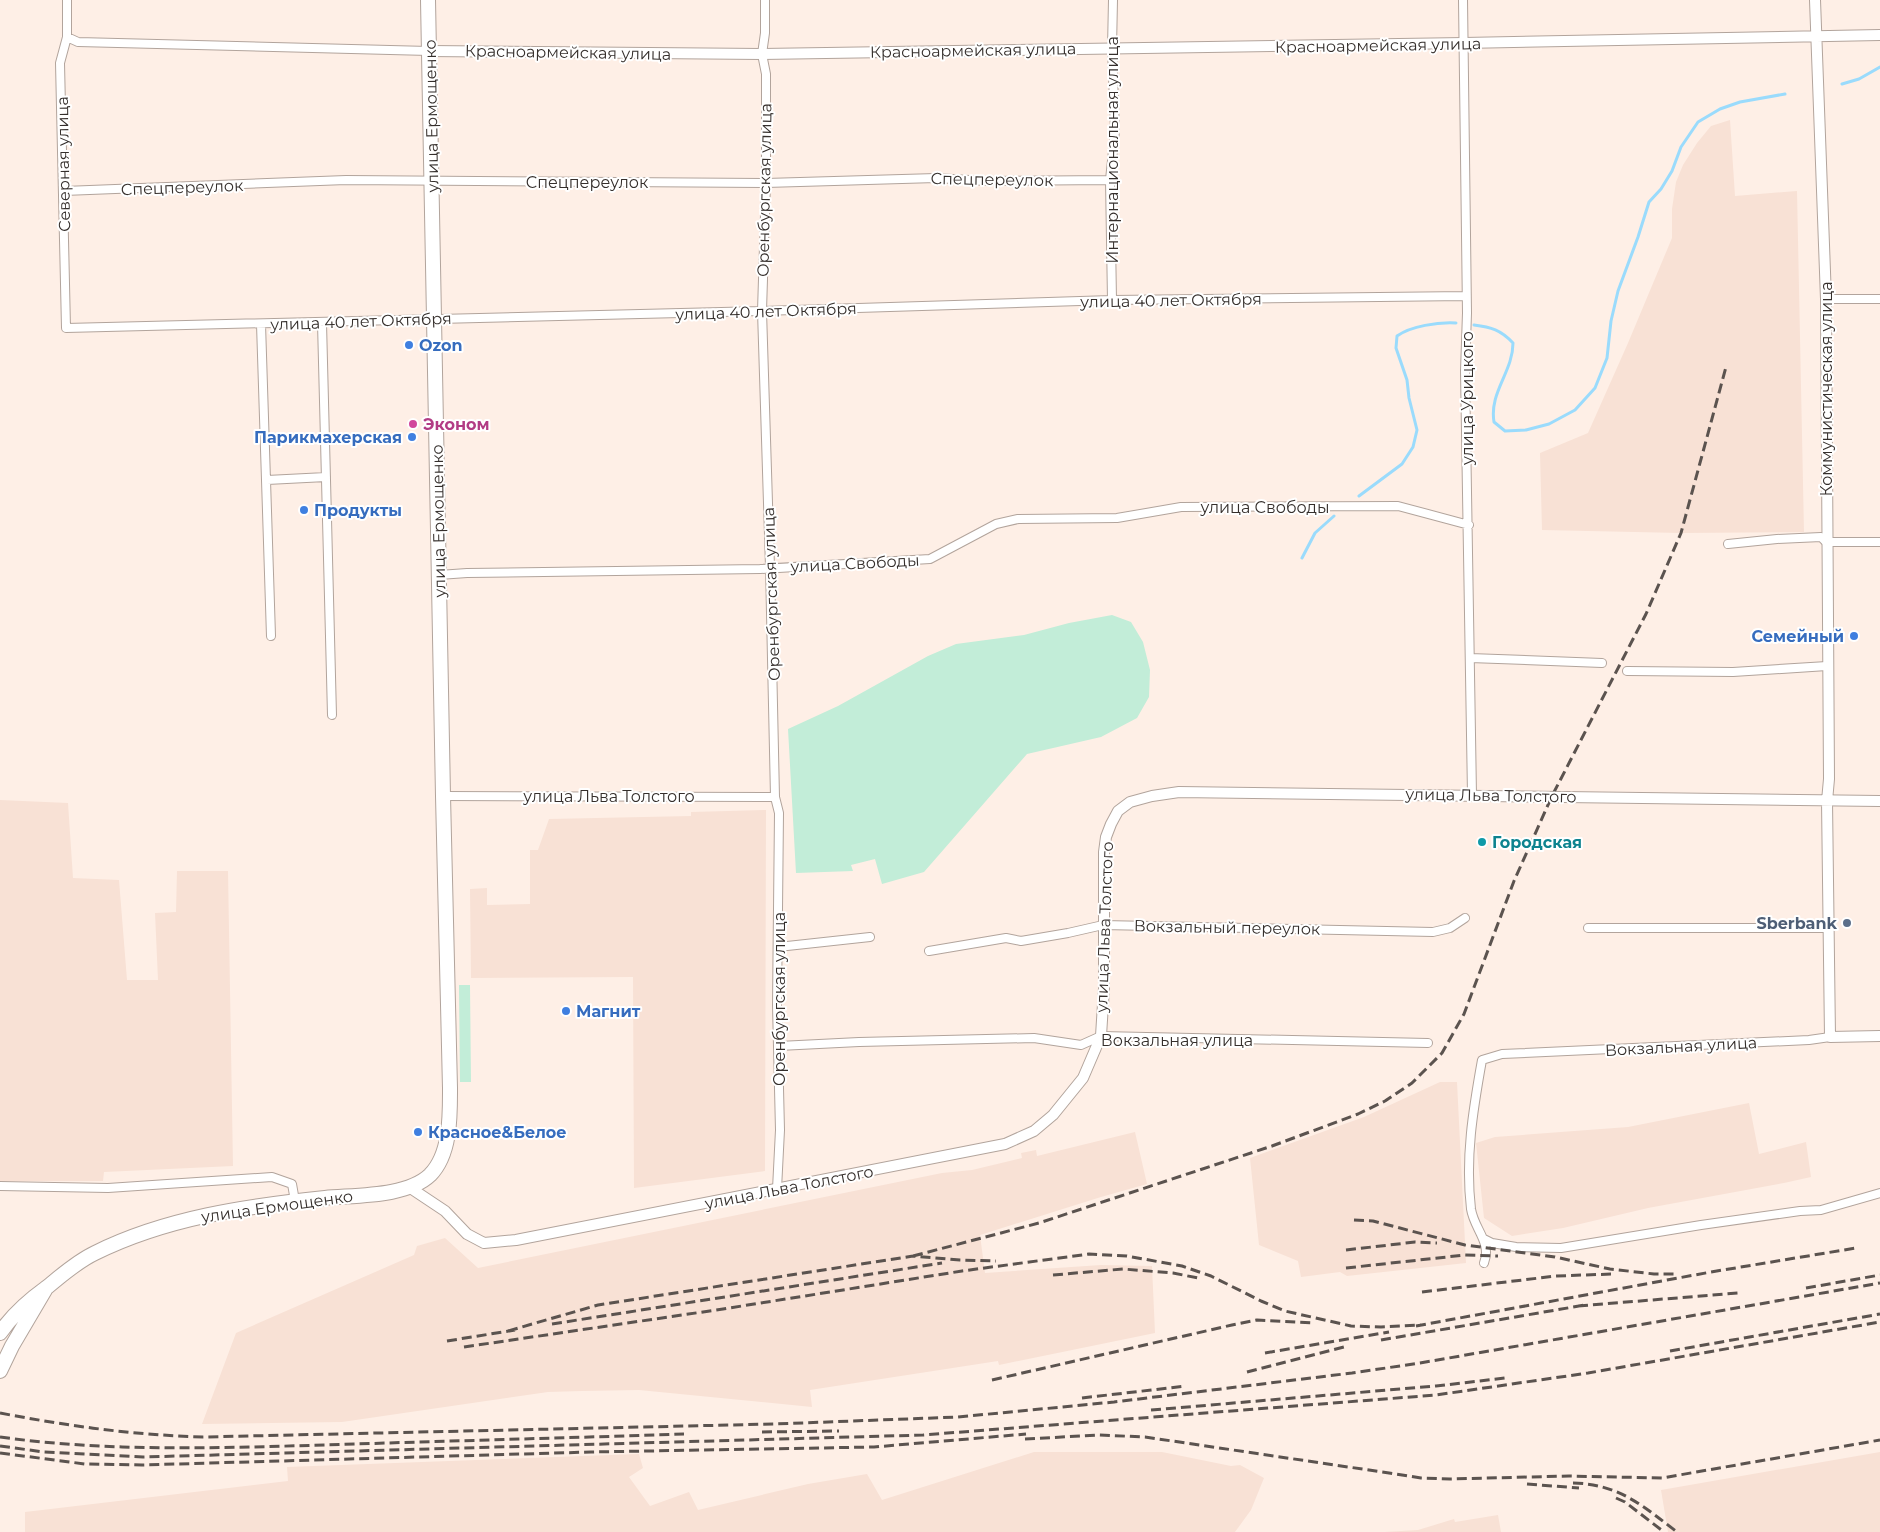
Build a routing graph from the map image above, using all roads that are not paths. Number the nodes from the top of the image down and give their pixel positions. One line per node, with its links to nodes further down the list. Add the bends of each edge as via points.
1 (66, 0): 9 (street, Северная улица)
2 (428, 0): 12 (highway, улица Ермощенко)
3 (765, 0): 13 (street, Оренбургская улица)
4 (1113, 0): 11 (street, Интернациональная улица)
5 (1463, 0): 10 (street, улица Урицкого)
6 (1815, 0): 8 (street, Коммунистическая улица)
7 (1880, 34): 8 (street, Красноармейская улица)
8 (1816, 36): 10 (street, Красноармейская улица); 19 (street, Коммунистическая улица)
9 (67, 37): 12 (street, Красноармейская улица, via 78,42); 17 (street, Северная улица, via 60,63)
10 (1464, 44): 11 (street, Красноармейская улица); 18 (street, улица Урицкого)
11 (1112, 48): 13 (street, Красноармейская улица); 14 (street, Интернациональная улица, via 1115,131)
12 (429, 51): 13 (street, Красноармейская улица); 15 (highway, улица Ермощенко)
13 (762, 54): 16 (street, Оренбургская улица, via 766,74)
14 (1110, 180): 16 (street, Спецпереулок, via 936,178); 21 (street, Интернациональная улица)
15 (432, 181): 16 (street, Спецпереулок); 17 (street, Спецпереулок, via 346,180); 23 (highway, улица Ермощенко)
16 (766, 183): 22 (street, Оренбургская улица)
17 (64, 191): 26 (street, Северная улица)
18 (1466, 296): 21 (street, улица 40 лет Октября); 29 (street, улица Урицкого)
19 (1826, 299): 20 (street); 30 (street, Коммунистическая улица)
20 (1880, 299)
21 (1112, 300): 22 (street, улица 40 лет Октября)
22 (762, 311): 23 (street, улица 40 лет Октября); 33 (street, Оренбургская улица)
23 (434, 319): 24 (street, улица 40 лет Октября); 34 (highway, улица Ермощенко)
24 (322, 323): 25 (street, улица 40 лет Октября); 27 (street)
25 (261, 324): 26 (street, улица 40 лет Октября); 28 (street)
26 (66, 328)
27 (326, 477): 28 (street); 40 (street)
28 (267, 480): 35 (street)
29 (1469, 525): 33 (street, улица Свободы, via 1398,506 1182,507 1117,518 1018,520 996,524 930,559); 36 (street, улица Урицкого)
30 (1826, 542): 31 (street); 32 (street, via 1821,537); 38 (street, Коммунистическая улица)
31 (1880, 542)
32 (1728, 544)
33 (770, 567): 34 (street, улица Свободы); 43 (street, Оренбургская улица)
34 (439, 575): 42 (highway, улица Ермощенко)
35 (271, 636)
36 (1470, 658): 37 (street); 41 (street, улица Урицкого)
37 (1602, 664)
38 (1827, 666): 39 (street, via 1733,672); 44 (street, Коммунистическая улица)
39 (1627, 670)
40 (332, 715)
41 (1472, 795): 44 (street, улица Льва Толстого); 47 (street, улица Льва Толстого, via 1180,792 1130,802 1118,811 1106,837)
42 (443, 796): 43 (street, улица Льва Толстого); 59 (highway, улица Ермощенко, via 449,1124 437,1165 421,1182)
43 (774, 797): 51 (street, Оренбургская улица, via 779,813)
44 (1827, 801): 45 (street, улица Льва Толстого); 49 (street, Коммунистическая улица)
45 (1880, 801)
46 (1465, 918): 47 (street, Вокзальный переулок, via 1450,928 1433,932)
47 (1103, 925): 52 (street, Вокзальный переулок, via 1021,941 1006,938); 53 (street, улица Льва Толстого)
48 (1588, 928): 49 (street)
49 (1828, 928): 55 (street)
50 (870, 937): 51 (street)
51 (778, 947): 57 (street, Оренбургская улица)
52 (929, 951)
53 (1101, 1036): 56 (street, Вокзальная улица); 57 (street, Вокзальная улица, via 1081,1045 1034,1038); 60 (street, улица Льва Толстого, via 1083,1078 1053,1115 1034,1131 1005,1144)
54 (1880, 1036): 55 (street, Вокзальная улица)
55 (1830, 1037): 63 (street, Вокзальная улица, via 1502,1054 1482,1060 1468,1151 1471,1210)
56 (1428, 1043)
57 (778, 1046): 60 (street, Оренбургская улица, via 780,1130)
58 (0, 1186): 62 (street, via 108,1188 272,1177 292,1184)
59 (409, 1187): 60 (street, улица Льва Толстого, via 445,1211 467,1234 484,1243 516,1240); 62 (highway, улица Ермощенко)
60 (777, 1189)
61 (1880, 1193): 63 (street, via 1821,1210 1701,1225 1561,1248 1516,1246)
62 (295, 1201): 65 (highway, улица Ермощенко, via 201,1216 135,1236 93,1253)
63 (1484, 1239): 64 (street, via 1487,1256)
64 (1484, 1263)
65 (46, 1288): 66 (highway, улица Ермощенко, via 27,1302); 67 (highway)
66 (0, 1332)
67 (0, 1370)

